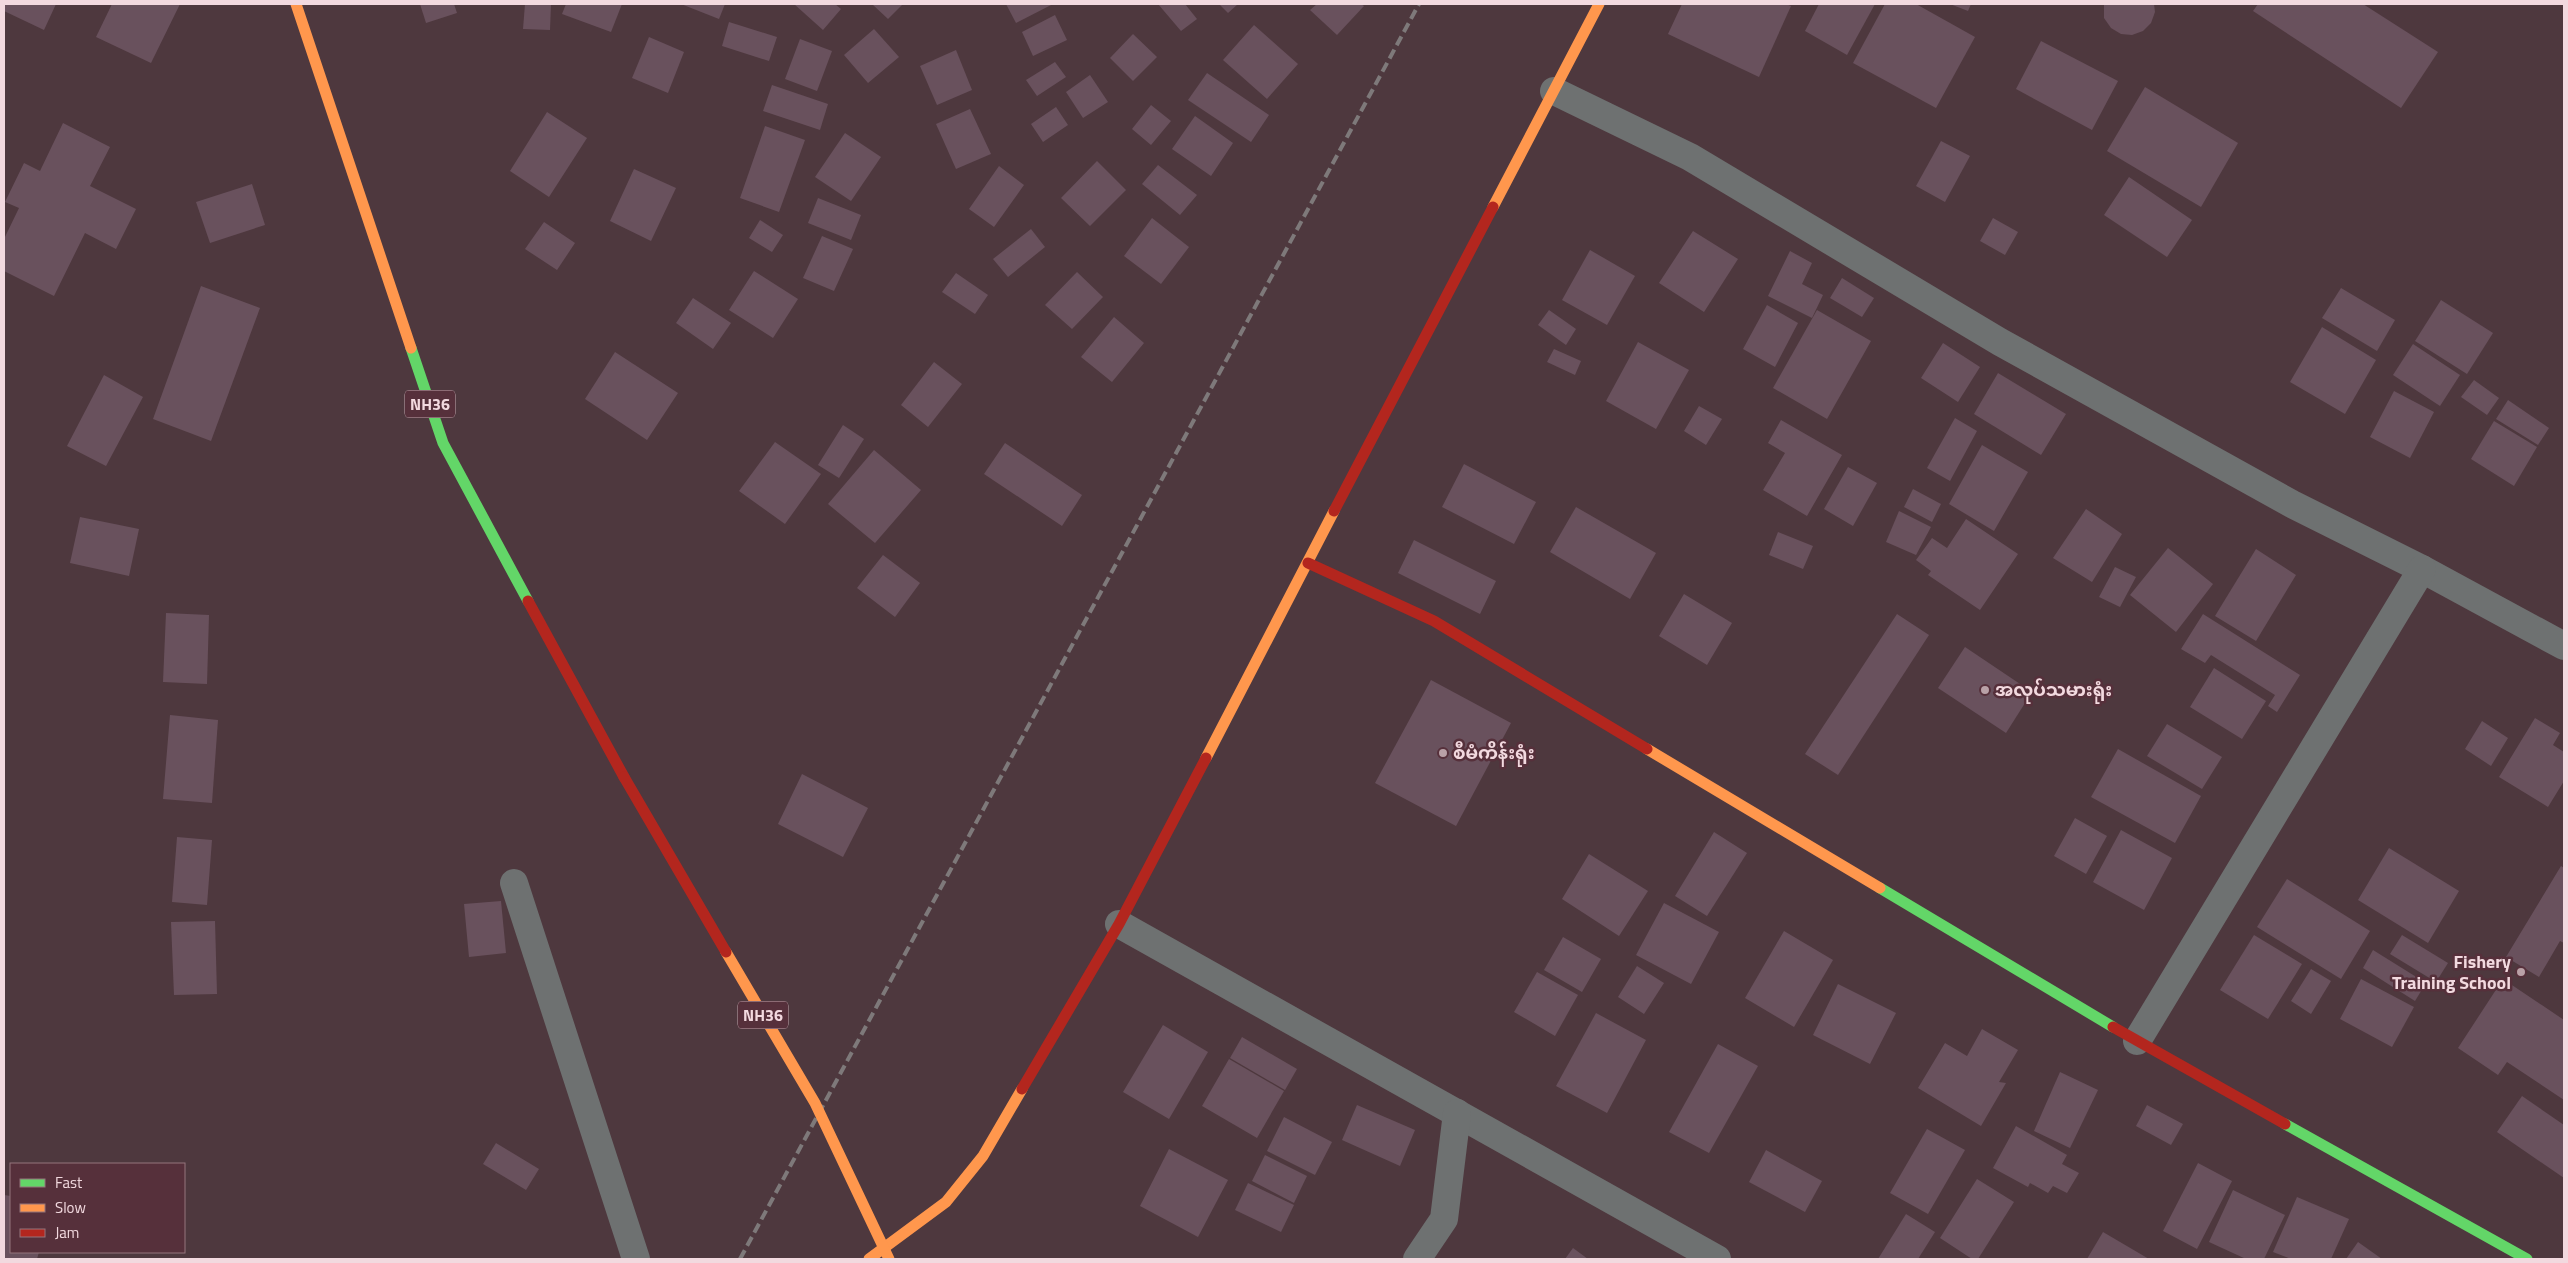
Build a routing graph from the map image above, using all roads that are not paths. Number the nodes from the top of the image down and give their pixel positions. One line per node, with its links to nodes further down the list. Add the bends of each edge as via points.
1 (296, 4): 13 (main road, NH36, bridge, via 443,443 624,777 815,1103)
2 (1599, 4): 3 (main road)
3 (1554, 90): 4 (main road); 5 (street, via 1690,157 2000,342 2292,504)
4 (1308, 563): 8 (main road); 9 (main road, via 1434,621)
5 (2422, 569): 6 (street); 9 (street)
6 (2564, 646)
7 (514, 883): 11 (street)
8 (1119, 924): 10 (street); 12 (main road, via 983,1156 946,1202)
9 (2137, 1041): 16 (main road)
10 (1457, 1113): 14 (street, via 1444,1219); 15 (street)
11 (636, 1259)
12 (869, 1259)
13 (889, 1259)
14 (1417, 1259)
15 (1717, 1259)
16 (2527, 1259)

